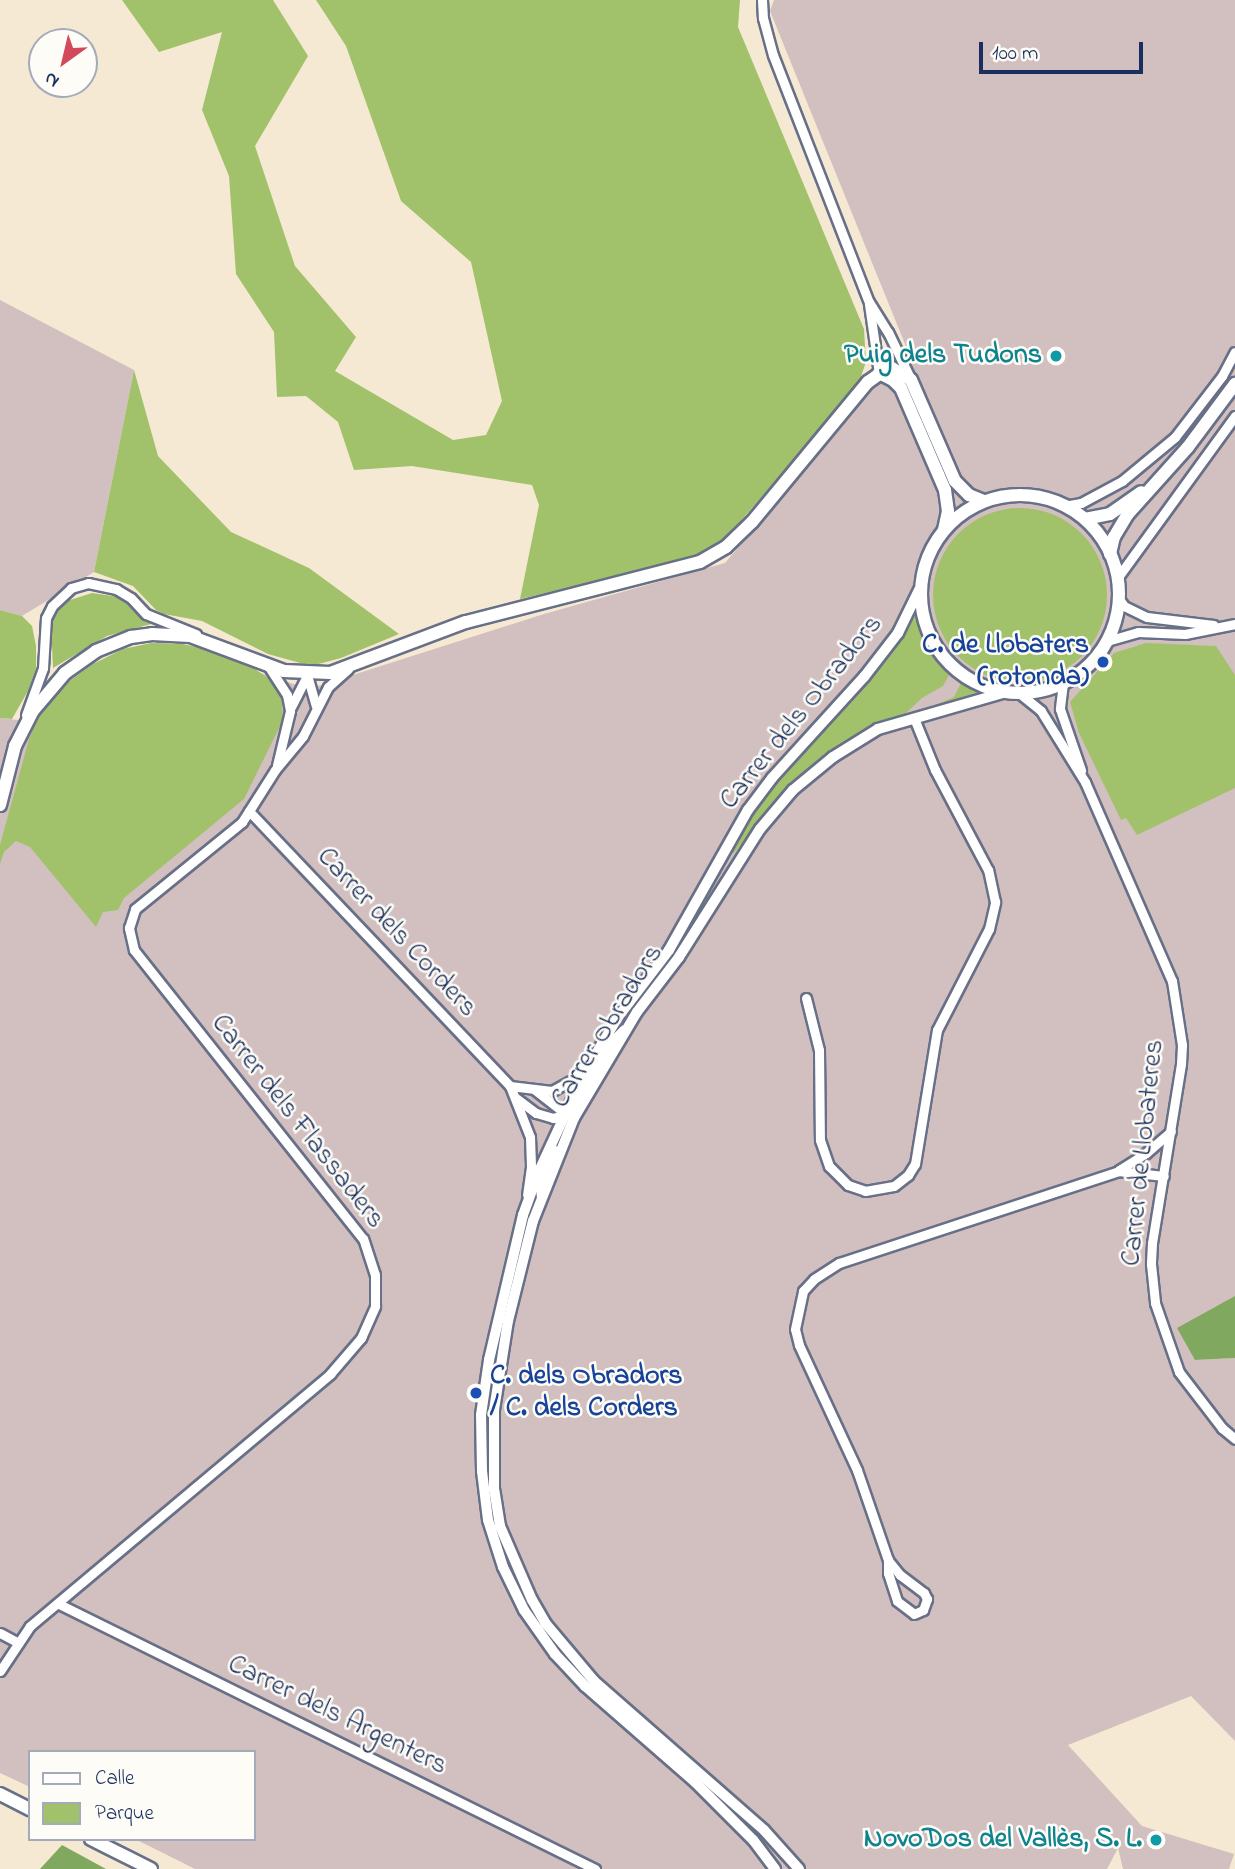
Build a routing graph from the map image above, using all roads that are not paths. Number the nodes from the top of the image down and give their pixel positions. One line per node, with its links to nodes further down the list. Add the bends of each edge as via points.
1 (762, 0): 2 (street, via 773,55)
2 (869, 302): 4 (street); 5 (street)
3 (1235, 352): 10 (street, via 1175,437 1122,481 1081,503)
4 (879, 373): 5 (main road, via 892,368); 12 (main road, via 901,388 945,490 948,511); 21 (main road, via 752,522 715,554 681,568 466,622)
5 (911, 380): 9 (main road, via 955,481 969,495)
6 (1235, 384): 8 (main road, via 1188,447)
7 (1235, 416): 14 (street)
8 (1153, 484): 11 (main road, via 1110,514); 13 (main road, via 1119,527)
9 (984, 501): 10 (main road, via 1028,495); 12 (main road, via 970,507)
10 (1064, 506): 11 (main road)
11 (1085, 519): 13 (main road)
12 (944, 531): 15 (main road, via 928,557)
13 (1110, 554): 14 (main road)
14 (1118, 577): 16 (main road)
15 (919, 590): 24 (main road, via 924,619 939,653 975,683); 34 (street, Carrer dels Obradors, via 898,633 864,677 748,810)
16 (1119, 599): 17 (street, via 1147,617); 19 (main road)
17 (1231, 625): 19 (street, via 1185,634 1138,632)
18 (207, 640): 20 (main road); 29 (main road, via 152,634 96,651 54,684); 29 (street, via 161,622 116,590 88,583 71,588 46,618 43,668)
19 (1107, 641): 23 (main road, via 1088,665)
20 (268, 666): 22 (main road); 27 (street, via 287,695)
21 (349, 668): 22 (main road); 26 (street, Carrer dels Flassaders, via 328,687)
22 (307, 675): 26 (street); 27 (street, Carrer dels Flassaders)
23 (1063, 683): 25 (main road); 31 (street, Carrer de Llobateres, via 1060,709)
24 (1006, 692): 25 (main road); 28 (street, Carrer Obradors)
25 (1019, 693): 31 (street, Carrer de Llobateres, via 1041,711)
26 (316, 707): 30 (street, Carrer dels Flassaders, via 303,736)
27 (290, 711): 30 (street, Carrer dels Flassaders)
28 (914, 718): 34 (street, Carrer Obradors, via 878,729 793,790 760,829); 35 (street, via 935,770 988,870 995,902 989,929 937,1030 915,1164 894,1186 865,1191 848,1185 829,1166 820,1140 819,1050)
29 (21, 731): 32 (main road)
30 (275, 770): 33 (street, Carrer dels Flassaders)
31 (1085, 782): 42 (street, Carrer de Llobateres, via 1172,981 1182,1045)
32 (0, 805)
33 (249, 811): 38 (street, Carrer dels Corders); 54 (street, Carrer dels Flassaders, via 242,822 135,909 129,928 134,950 363,1238 375,1275 375,1306 361,1338 330,1374)
34 (674, 954): 36 (street, Carrer Obradors); 37 (street, Carrer dels Obradors)
35 (806, 998)
36 (628, 1026): 41 (street, via 616,1037 572,1112); 45 (street, Carrer Obradors, via 574,1118)
37 (603, 1042): 39 (street, via 574,1079 552,1091); 41 (street, Carrer dels Obradors)
38 (510, 1086): 39 (street); 40 (street, Carrer dels Corders)
39 (535, 1090): 41 (street)
40 (514, 1097): 41 (street, via 536,1112); 46 (street, Carrer dels Corders, via 530,1137 531,1167)
41 (563, 1116): 45 (street, via 563,1131 540,1186); 46 (street, Carrer dels Obradors)
42 (1171, 1131): 43 (street); 44 (street, Carrer de Llobateres)
43 (1118, 1171): 44 (street); 52 (street, via 839,1263 803,1291 795,1329 799,1345 857,1470)
44 (1164, 1176): 49 (street, Carrer de Llobateres, via 1151,1264 1155,1303 1180,1372)
45 (541, 1198): 48 (street, Carrer Obradors, via 508,1321)
46 (523, 1214): 47 (street, Carrer dels Obradors)
47 (509, 1270): 48 (street, Carrer dels Obradors); 50 (street, Carrer dels Obradors, via 481,1415 482,1471)
48 (491, 1431): 50 (street, Carrer dels Obradors, via 486,1468); 53 (street, Carrer Obradors, via 500,1526)
49 (1235, 1439)
50 (494, 1538): 51 (street, Carrer dels Obradors)
51 (499, 1553): 53 (street, Carrer dels Obradors, via 517,1584); 55 (street, Carrer dels Obradors)
52 (888, 1560): 52 (street, via 897,1601 914,1614 923,1610 924,1593)
53 (530, 1595): 55 (street, Carrer dels Obradors); 58 (street, Carrer Obradors)
54 (59, 1604): 57 (street, Carrer dels Flassaders, via 30,1626); 69 (street, Carrer dels Argenters)
55 (537, 1628): 58 (street); 61 (street, Carrer dels Obradors)
56 (0, 1633): 57 (street)
57 (19, 1643): 60 (street, Carrer dels Flassaders)
58 (564, 1647): 59 (street, Carrer Obradors)
59 (583, 1668): 61 (street, via 579,1673 590,1684); 62 (street, Carrer Obradors)
60 (0, 1671)
61 (590, 1691): 62 (street, Carrer dels Obradors); 63 (street, Carrer dels Obradors)
62 (622, 1705): 63 (street, Carrer Obradors)
63 (693, 1772): 67 (street, Carrer dels Obradors); 70 (street, Carrer dels Obradors, via 764,1830)
64 (0, 1792): 65 (main road)
65 (26, 1807)
66 (95, 1841): 68 (main road)
67 (772, 1867)
68 (151, 1869)
69 (595, 1869)
70 (799, 1869)

